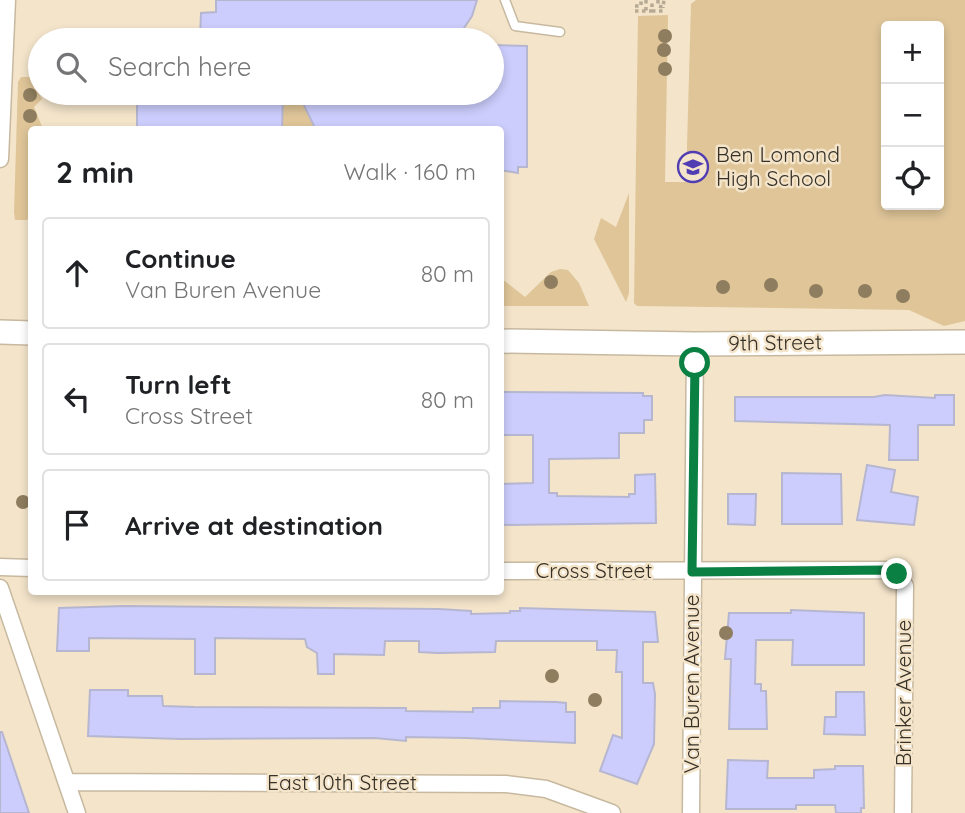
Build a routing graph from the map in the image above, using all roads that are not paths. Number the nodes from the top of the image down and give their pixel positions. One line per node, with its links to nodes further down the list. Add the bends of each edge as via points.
1 (7, 0): 4 (street)
2 (505, 0): 3 (lane, via 515,26)
3 (560, 32)
4 (0, 159)
5 (0, 332): 6 (street)
6 (28, 333)
7 (504, 341): 9 (street, 9th Street)
8 (965, 342): 9 (street, 9th Street)
9 (695, 344): 13 (street, Van Buren Avenue)
10 (0, 567): 11 (street)
11 (28, 568)
12 (504, 571): 13 (street, Cross Street)
13 (692, 572): 14 (street, Cross Street, via 886,570); 19 (street, Van Buren Avenue)
14 (897, 574): 20 (street, Brinker Avenue, via 905,586)
15 (0, 588): 16 (street)
16 (66, 782): 17 (street); 18 (street, East 10th Street, via 506,784 546,789)
17 (77, 813)
18 (612, 813)
19 (691, 813)
20 (903, 813)

